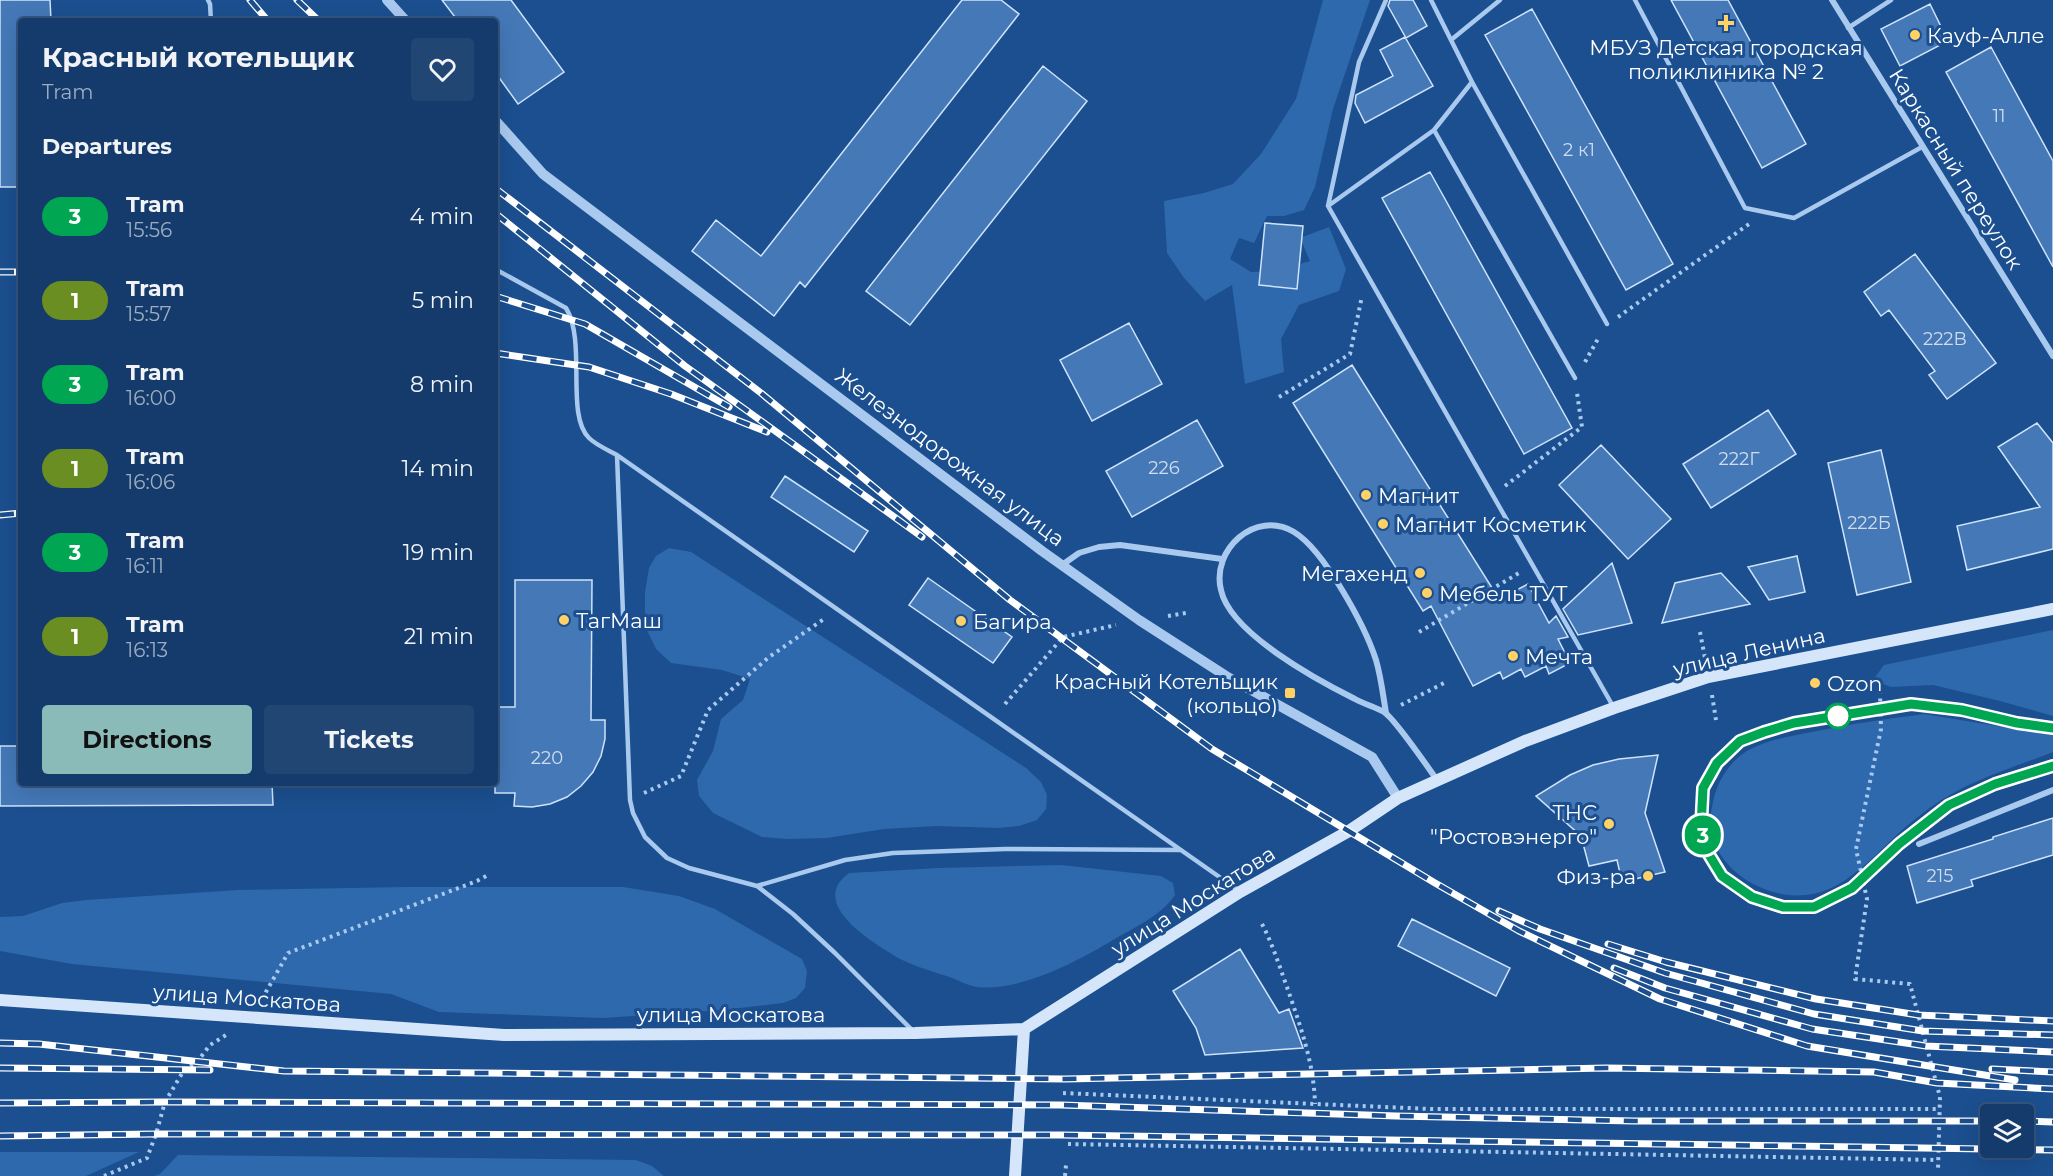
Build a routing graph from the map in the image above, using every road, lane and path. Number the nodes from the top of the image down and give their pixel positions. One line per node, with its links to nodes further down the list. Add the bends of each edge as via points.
1 (208, 0): 9 (lane)
2 (387, 0): 10 (street)
3 (1386, 0): 17 (lane, via 1359,62)
4 (1431, 0): 12 (lane)
5 (1500, 0): 12 (lane)
6 (1635, 0): 18 (lane, via 1745,208)
7 (1832, 0): 11 (street, Каркасный переулок)
8 (1891, 0): 11 (lane)
9 (211, 18)
10 (403, 18)
11 (1848, 28): 16 (street, Каркасный переулок)
12 (1451, 40): 13 (lane)
13 (1472, 82): 15 (lane); 21 (lane)
14 (498, 123): 29 (street, Железнодорожная улица, via 543,174)
15 (1434, 130): 17 (lane); 23 (lane)
16 (1922, 147): 18 (lane, via 1794,218); 22 (street, Каркасный переулок)
17 (1328, 206): 20 (lane)
18 (1766, 213): 21 (path)
19 (498, 271): 25 (lane, via 566,308 576,333 581,426 588,438)
20 (1366, 273): 24 (path, via 1350,354); 26 (lane)
21 (1607, 324): 23 (path)
22 (2053, 356)
23 (1575, 378): 26 (path, via 1582,427)
24 (1279, 397)
25 (617, 454): 30 (lane); 43 (lane)
26 (1493, 495): 28 (lane)
27 (1222, 559): 29 (street, via 1120,545 1089,550); 39 (street, via 1220,589 1233,616 1246,629 1298,666); 39 (street, via 1244,532 1257,527 1275,526 1302,537 1335,578 1368,640 1380,676)
28 (1532, 565): 34 (path); 38 (lane)
29 (1062, 566): 33 (street, Железнодорожная улица)
30 (839, 609): 43 (path, via 769,657 708,710 681,776); 45 (lane)
31 (2053, 609): 38 (main road, улица Ленина, via 1708,677)
32 (1186, 613): 33 (path)
33 (1139, 620): 37 (path, via 1063,638); 42 (street, Железнодорожная улица, via 1226,675 1372,757)
34 (1419, 632)
35 (1446, 682): 39 (path)
36 (1880, 691): 56 (path, via 1881,729 1856,849 1867,898 1855,979 1910,984 1940,1097)
37 (1005, 704)
38 (1614, 708): 40 (main road, улица Ленина)
39 (1386, 713): 40 (street)
40 (1438, 780): 42 (main road, улица Ленина)
41 (2053, 790): 44 (street)
42 (1398, 798): 48 (main road, улица Москатова, via 1349,831)
43 (630, 800): 47 (lane, via 645,837 667,858 689,868)
44 (1919, 844)
45 (1181, 850): 47 (lane, via 893,853 845,860); 48 (lane)
46 (488, 875): 51 (path, via 288,953)
47 (757, 886): 53 (lane, via 835,953)
48 (1240, 892): 52 (main road, улица Москатова)
49 (1262, 924): 55 (path, via 1307,1046)
50 (0, 1000): 51 (main road, улица Москатова)
51 (251, 1018): 53 (main road, улица Москатова, via 504,1035); 61 (path, via 210,1045 197,1062 184,1070 165,1102 147,1158)
52 (1024, 1029): 53 (main road, улица Москатова); 62 (main road)
53 (915, 1033)
54 (1063, 1093): 55 (path)
55 (1314, 1104): 56 (path, via 1431,1109)
56 (1939, 1109): 58 (path)
57 (1068, 1144): 58 (path)
58 (1938, 1160): 60 (path)
59 (1065, 1165): 63 (path)
60 (1938, 1170)
61 (104, 1176)
62 (1015, 1176)
63 (1065, 1176)

